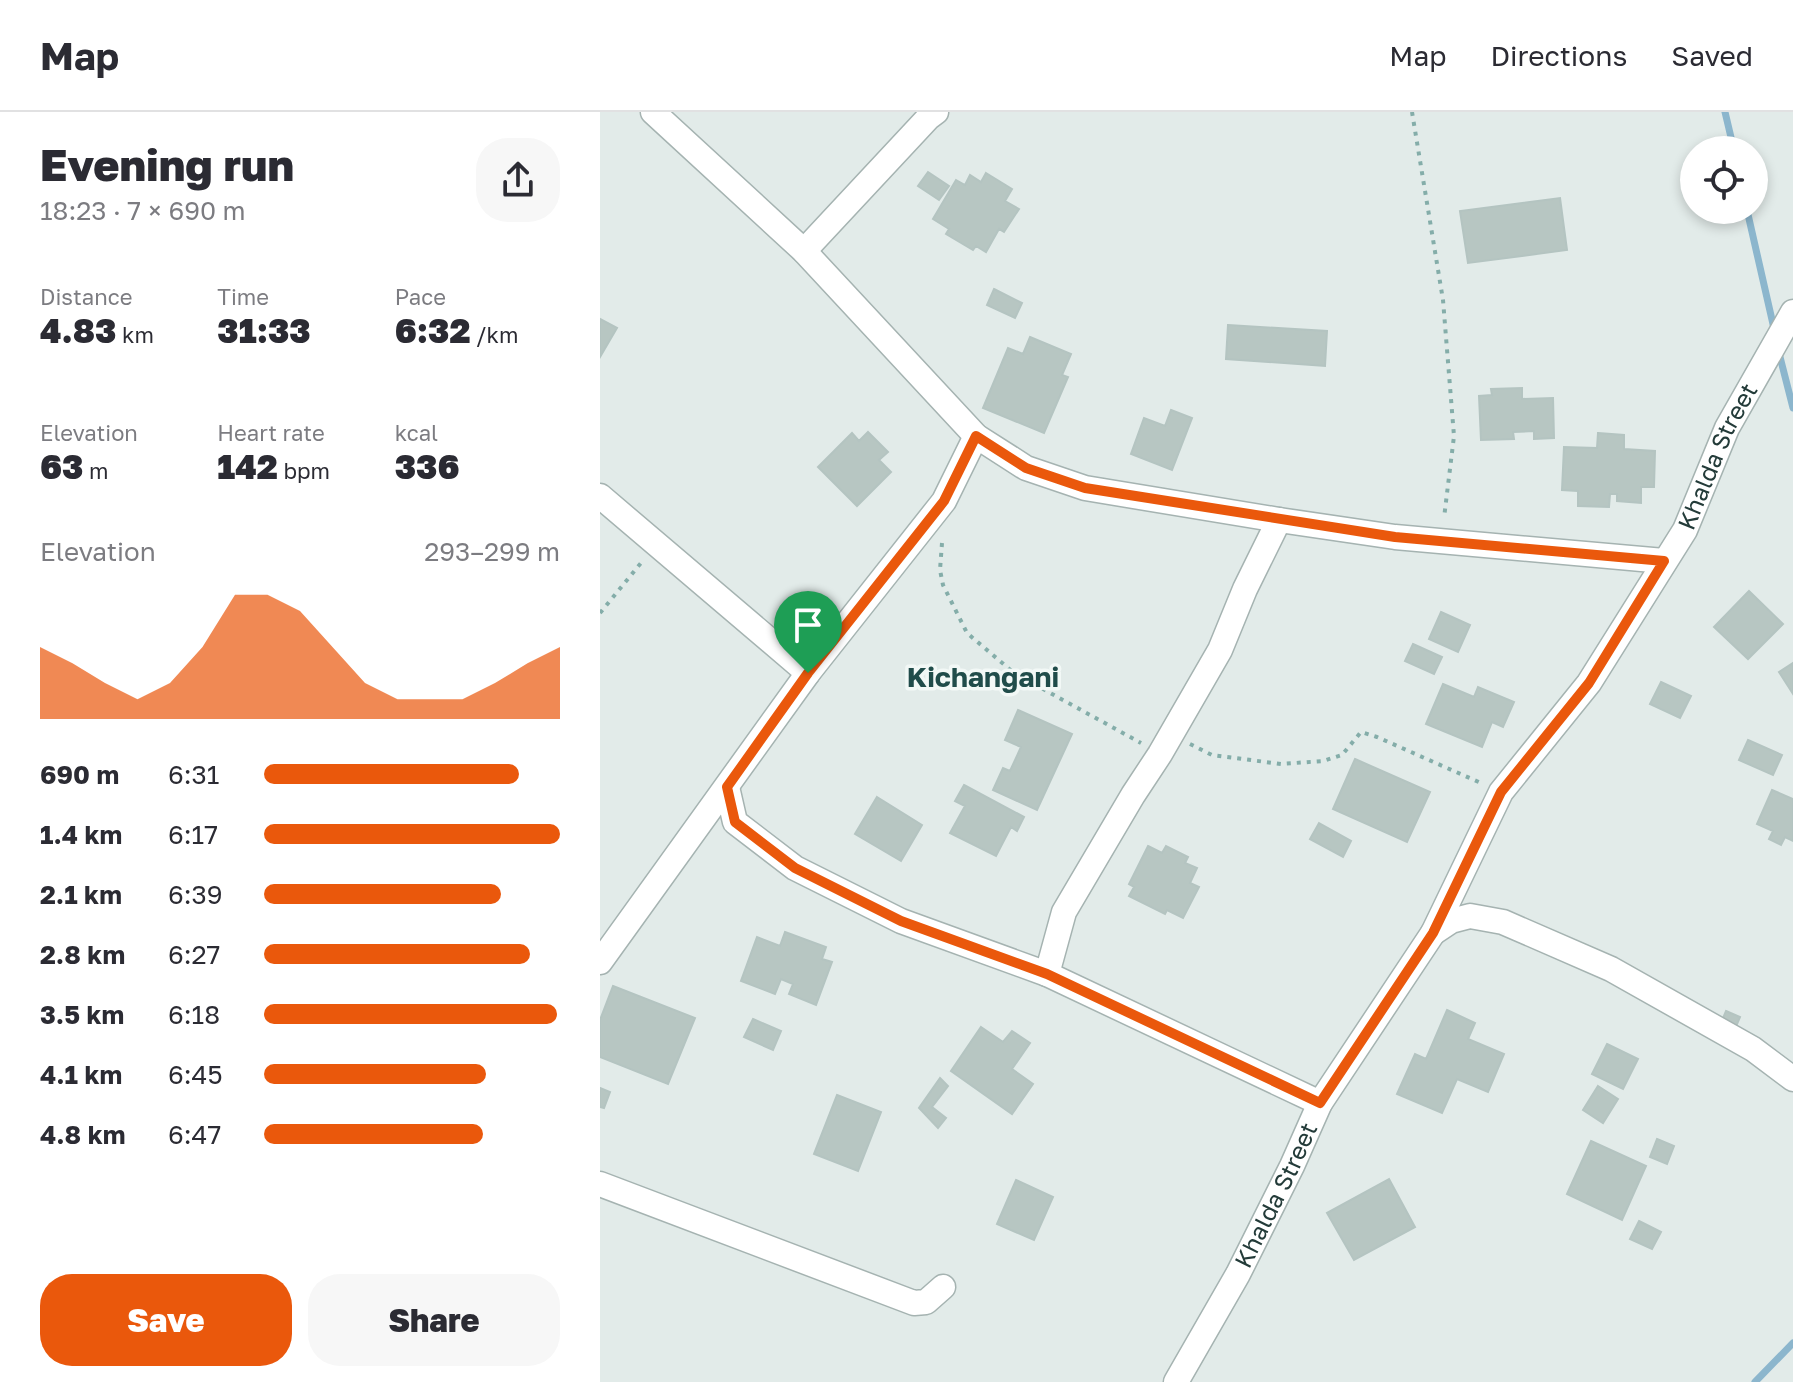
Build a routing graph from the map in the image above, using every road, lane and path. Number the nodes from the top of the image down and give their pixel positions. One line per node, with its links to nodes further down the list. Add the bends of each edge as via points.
1 (653, 112): 4 (street)
2 (936, 112): 4 (street)
3 (1412, 112): 9 (path, via 1443,300 1454,436)
4 (804, 251): 6 (street)
5 (1793, 312): 12 (street, Khalda Street, via 1727,428 1685,530)
6 (976, 436): 8 (street, via 1026,468 1085,488); 14 (street, via 944,501)
7 (600, 496): 11 (street)
8 (1279, 520): 9 (street); 15 (street, via 1220,650)
9 (1442, 540): 12 (street)
10 (942, 542): 15 (path, via 943,585 967,633 1014,673)
11 (655, 544): 13 (path); 14 (street)
12 (1664, 561): 17 (street, Khalda Street, via 1589,683)
13 (600, 613)
14 (808, 673): 16 (street)
15 (1165, 744): 17 (path, via 1281,764 1342,755 1361,732); 21 (street, via 1064,912)
16 (727, 787): 18 (street); 21 (street, via 735,822 795,868 901,921)
17 (1501, 792): 19 (street, Khalda Street)
18 (611, 933): 20 (street)
19 (1433, 933): 22 (street, via 1470,916 1503,922 1611,969 1753,1049); 23 (street, Khalda Street)
20 (600, 962)
21 (1047, 974): 23 (street)
22 (1793, 1079)
23 (1320, 1103): 26 (street, Khalda Street, via 1238,1274)
24 (600, 1184): 25 (street, via 914,1303 926,1302)
25 (943, 1287)
26 (1176, 1382)

